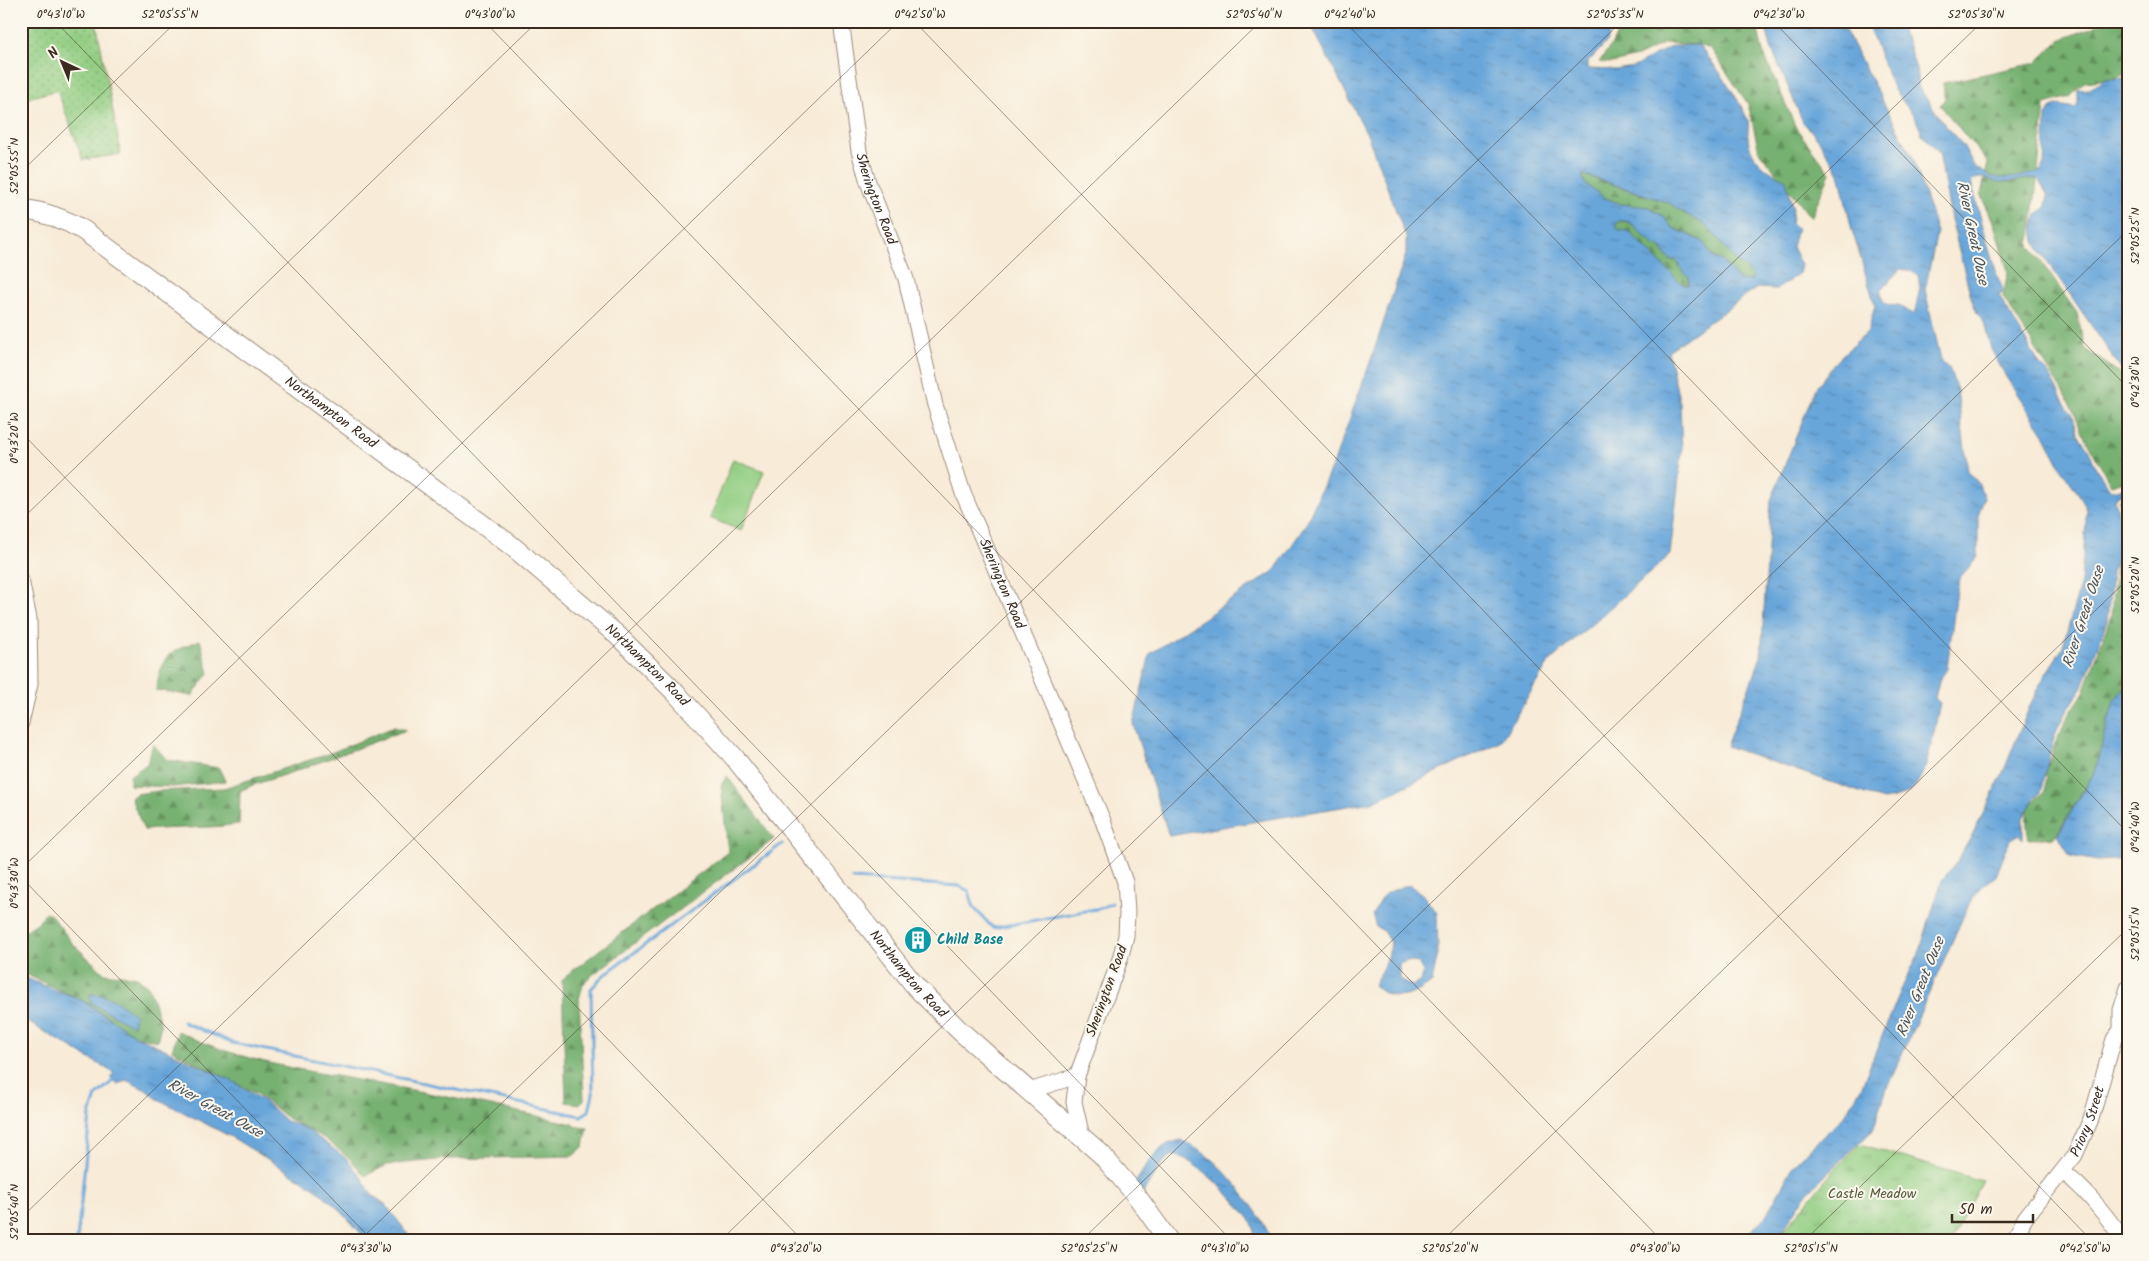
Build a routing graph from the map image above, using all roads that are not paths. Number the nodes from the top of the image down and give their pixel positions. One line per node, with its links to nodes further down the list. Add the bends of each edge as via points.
1 (841, 21): 7 (street, Sherington Road, via 859,151 906,279 936,405 963,492 1103,821 1125,882 1126,936)
2 (21, 209): 8 (main road, Northampton Road, via 65,219 83,230 512,546 587,609 675,692 734,757 916,987 959,1030)
3 (21, 580): 4 (street, via 29,619 30,684)
4 (21, 723)
5 (2128, 988): 6 (street, Priory Street, via 2121,1010)
6 (2124, 1031): 10 (street, Priory Street, via 2114,1040 2092,1119)
7 (1076, 1076): 8 (street); 9 (street, Sherington Road, via 1074,1102)
8 (1029, 1091): 9 (main road, Northampton Road)
9 (1082, 1137): 11 (main road, Northampton Road, via 1136,1195)
10 (2063, 1172): 12 (street, Priory Street, via 2030,1210); 13 (street, via 2080,1184)
11 (1168, 1240)
12 (2014, 1240)
13 (2124, 1240)

